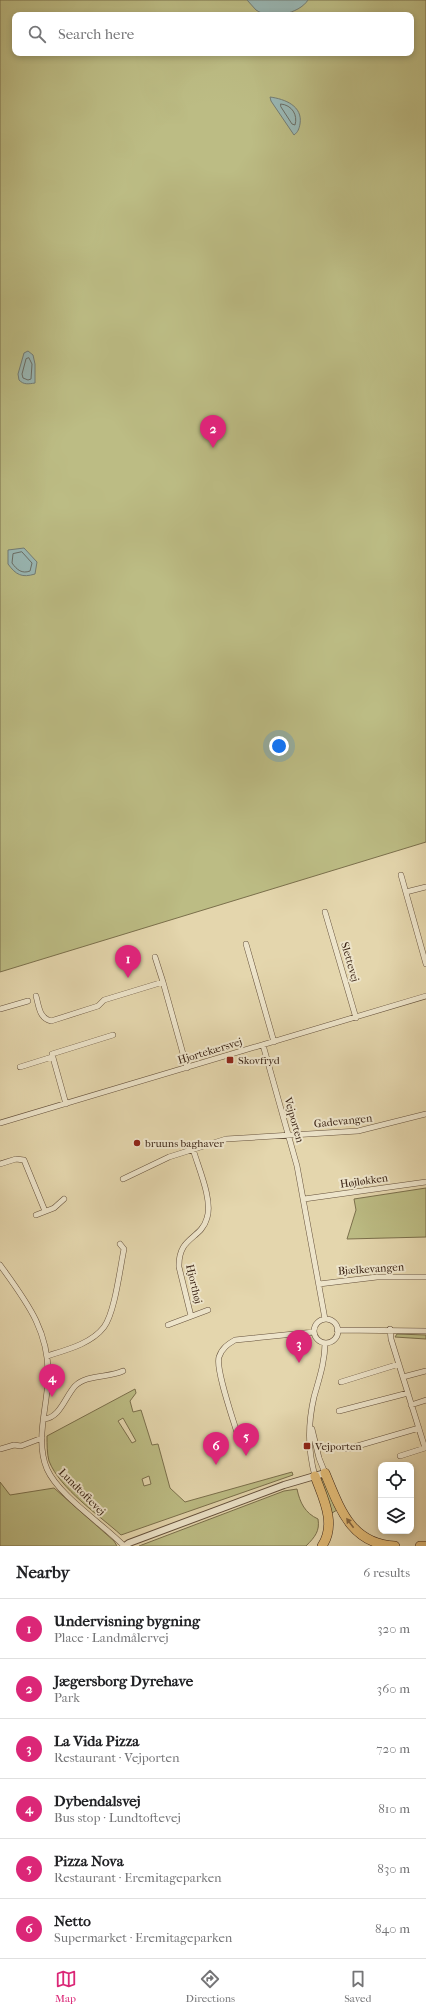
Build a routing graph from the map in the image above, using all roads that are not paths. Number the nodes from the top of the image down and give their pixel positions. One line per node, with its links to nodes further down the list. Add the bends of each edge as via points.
1 (401, 875): 3 (street)
2 (426, 887): 3 (street)
3 (406, 892): 7 (street)
4 (325, 912): 13 (street, Slettevej)
5 (246, 944): 15 (street)
6 (155, 957): 8 (street)
7 (426, 964)
8 (162, 982): 9 (street, via 104,1000 98,1006 51,1021 45,1020); 19 (street)
9 (36, 996)
10 (426, 996): 13 (street, Hjortekærsvej)
11 (28, 1001): 12 (street)
12 (0, 1009)
13 (356, 1018): 15 (street, Hjortekærsvej)
14 (113, 1035): 17 (street, via 52,1054)
15 (274, 1042): 16 (street, Hjortekærsvej)
16 (263, 1045): 19 (street, Hjortekærsvej); 23 (street, Vejporten)
17 (52, 1057): 18 (street); 20 (street)
18 (20, 1067)
19 (187, 1068): 20 (street, Hjortekærsvej)
20 (66, 1104): 22 (street, Hjortekærsvej)
21 (426, 1114): 23 (street, Gadevangen, via 358,1131)
22 (0, 1124)
23 (289, 1136): 24 (street, Gadevangen, via 239,1137); 29 (street, Vejporten)
24 (193, 1149): 26 (street, Gadevangen); 37 (street, Hjorthøj, via 208,1209 204,1225 186,1242 179,1259)
25 (0, 1164): 30 (street, via 16,1159 24,1160)
26 (123, 1178)
27 (426, 1182): 29 (street, Højløkken)
28 (64, 1199): 30 (street)
29 (304, 1199): 35 (street, Vejporten)
30 (45, 1212): 31 (street)
31 (36, 1215)
32 (120, 1244): 45 (street, via 124,1249 110,1315 104,1326 97,1334 80,1344)
33 (0, 1265): 45 (street, Lundtoftevej, via 34,1313)
34 (426, 1277): 35 (street, Bjælkevangen, via 377,1277)
35 (318, 1284): 38 (street, Vejporten)
36 (208, 1310): 37 (street, Hjorthøj)
37 (191, 1316): 39 (street, Hjorthøj)
38 (325, 1319): 41 (street, via 332,1321); 43 (street, via 317,1323)
39 (168, 1325)
40 (390, 1329): 41 (street); 42 (street); 46 (street)
41 (338, 1330): 44 (street, via 334,1339)
42 (426, 1331)
43 (314, 1332): 44 (street, via 317,1339); 60 (street, via 245,1338 227,1344 222,1351 218,1365)
44 (325, 1343): 56 (street, via 324,1362 314,1396)
45 (47, 1356): 55 (street, Lundtoftevej, via 48,1380)
46 (399, 1364): 49 (street); 50 (street)
47 (123, 1371): 55 (street, via 82,1382 65,1399 56,1414)
48 (426, 1371): 49 (street)
49 (403, 1377): 51 (street)
50 (341, 1382)
51 (408, 1393): 53 (street); 54 (street)
52 (426, 1400): 53 (street)
53 (411, 1404): 57 (street)
54 (339, 1411)
55 (44, 1419): 59 (street, Lundtoftevej)
56 (311, 1424): 64 (street); 65 (street, via 310,1452)
57 (419, 1428): 58 (street); 62 (street)
58 (423, 1434): 63 (street, via 425,1448)
59 (42, 1438): 61 (street, via 21,1446); 66 (street, Lundtoftevej, via 45,1462 50,1475)
60 (240, 1443)
61 (0, 1449)
62 (347, 1449)
63 (400, 1456)
64 (325, 1474): 65 (street); 68 (highway, one-way to 64, via 370,1541 354,1528 339,1505)
65 (315, 1476): 66 (street, via 284,1485); 67 (highway, via 329,1522 328,1533)
66 (125, 1546)
67 (322, 1546)
68 (395, 1546)
69 (420, 1546): 70 (highway)
70 (426, 1546)

